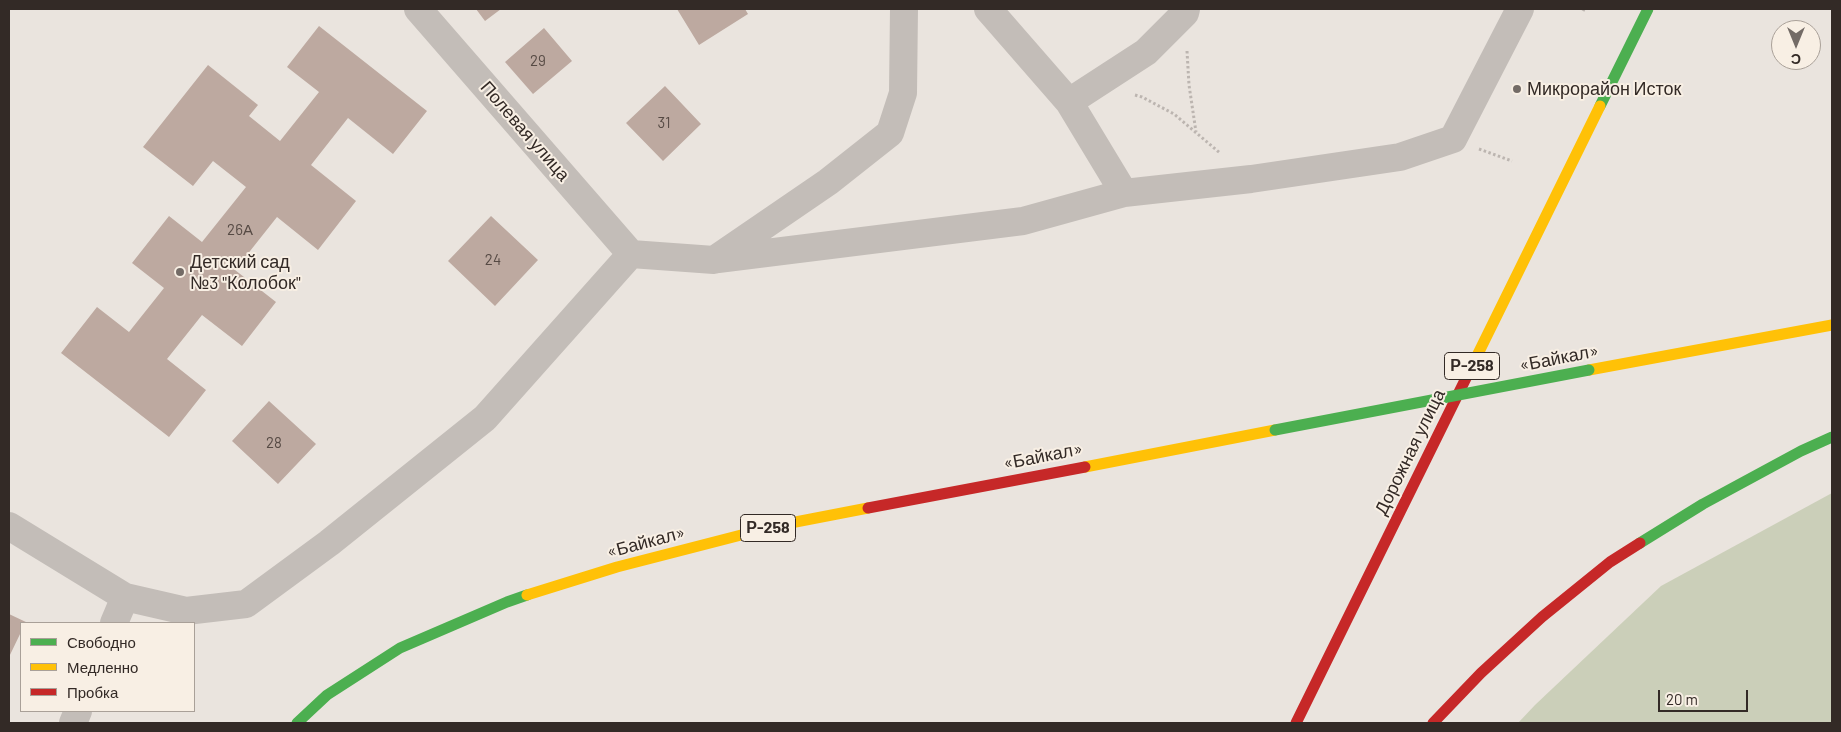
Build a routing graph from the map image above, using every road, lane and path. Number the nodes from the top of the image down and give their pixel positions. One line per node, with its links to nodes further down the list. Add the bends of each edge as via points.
1 (418, 9): 12 (street, Полевая улица)
2 (904, 9): 13 (street, via 904,93 890,133 828,182)
3 (988, 9): 8 (street)
4 (1520, 9): 10 (street, via 1453,139 1400,157)
5 (1648, 9): 20 (highway, Дорожная улица / Р-258)
6 (1186, 11): 7 (street, via 1146,52); 9 (path, via 1189,85)
7 (1092, 86): 8 (street); 9 (path, via 1142,97 1174,114)
8 (1069, 102): 11 (street)
9 (1197, 133): 10 (path)
10 (1251, 179): 11 (street)
11 (1124, 193): 13 (street, via 1023,221)
12 (632, 254): 13 (street); 17 (street, via 485,418 329,543 246,604 186,611)
13 (714, 260)
14 (1832, 325): 19 (highway, «Байкал» / Р-258, bridge, via 780,525 617,567 507,602 400,648 327,695)
15 (1832, 437): 21 (highway, via 1704,504 1610,562 1501,654)
16 (9, 526): 17 (street)
17 (125, 597): 18 (street)
18 (114, 622)
19 (297, 723)
20 (1296, 723)
21 (1434, 723)

